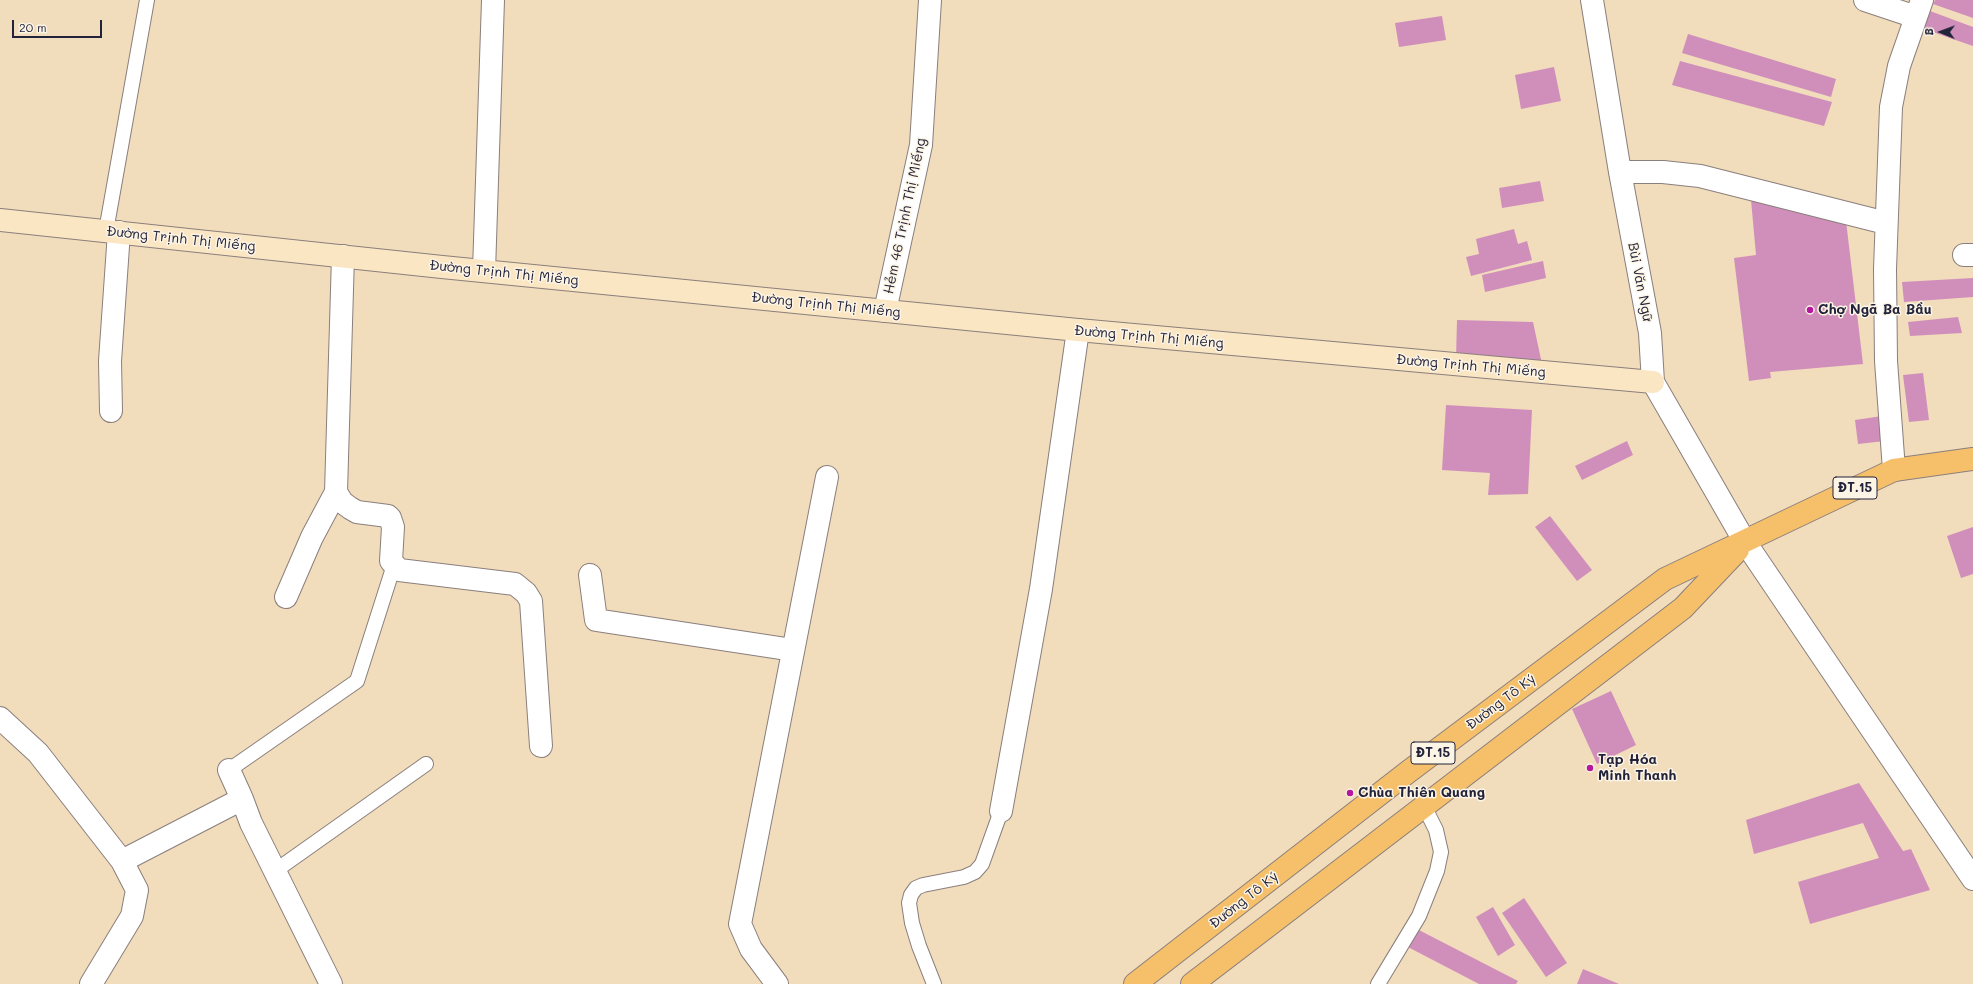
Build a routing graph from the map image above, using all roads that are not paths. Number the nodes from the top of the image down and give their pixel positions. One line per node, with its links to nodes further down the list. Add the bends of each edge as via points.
1 (147, 0): 10 (lane)
2 (493, 0): 12 (street)
3 (930, 0): 13 (street, Hẻm 46 Trịnh Thị Miếng, via 921,145)
4 (1592, 0): 7 (street, Bùi Văn Ngữ)
5 (1865, 0): 6 (street)
6 (1919, 9): 9 (street, via 1894,88 1891,107)
7 (1620, 172): 9 (street, via 1663,172 1700,176); 15 (street, Bùi Văn Ngữ, via 1650,333)
8 (0, 220): 10 (main road, Đường Trịnh Thị Miếng)
9 (1886, 223): 18 (street, via 1886,360)
10 (113, 232): 11 (main road, Đường Trịnh Thị Miếng); 16 (street)
11 (344, 256): 12 (main road, Đường Trịnh Thị Miếng); 20 (street)
12 (484, 271): 13 (main road, Đường Trịnh Thị Miếng)
13 (885, 311): 14 (main road, Đường Trịnh Thị Miếng)
14 (1078, 330): 15 (main road, Đường Trịnh Thị Miếng); 32 (street, via 1041,589)
15 (1653, 382): 21 (street, Bùi Văn Ngữ)
16 (111, 411)
17 (1973, 459): 18 (main road, Đường Tô Ký / ĐT.15)
18 (1894, 470): 21 (main road, Đường Tô Ký / ĐT.15)
19 (827, 477): 25 (street)
20 (336, 492): 22 (street, via 342,502 357,512 390,518 393,527 391,561); 24 (street, via 312,537)
21 (1745, 542): 31 (main road, Đường Tô Ký / ĐT.15, via 1683,608); 35 (street, Bùi Văn Ngữ); 40 (main road, Đường Tô Ký / ĐT.15, via 1665,579 1427,758)
22 (394, 565): 27 (street, via 399,570 515,584 526,593 531,601); 29 (lane, via 358,681)
23 (590, 575): 25 (street, via 596,620)
24 (286, 597)
25 (793, 650): 38 (street, via 740,924 750,949)
26 (0, 718): 33 (street, via 38,753)
27 (540, 746)
28 (426, 764): 34 (lane)
29 (228, 770): 30 (street)
30 (242, 799): 33 (street); 34 (street)
31 (1424, 806): 41 (main road, Đường Tô Ký / ĐT.15); 42 (lane, via 1436,830 1441,852 1437,871 1419,916)
32 (1001, 810): 39 (lane, via 984,859 975,872 964,877 923,885 916,888 911,895 909,903 912,923)
33 (122, 861): 36 (street, via 137,890 132,916)
34 (275, 871): 37 (street)
35 (1973, 879)
36 (91, 984)
37 (331, 984)
38 (777, 984)
39 (934, 984)
40 (1135, 984)
41 (1192, 984)
42 (1378, 984)

